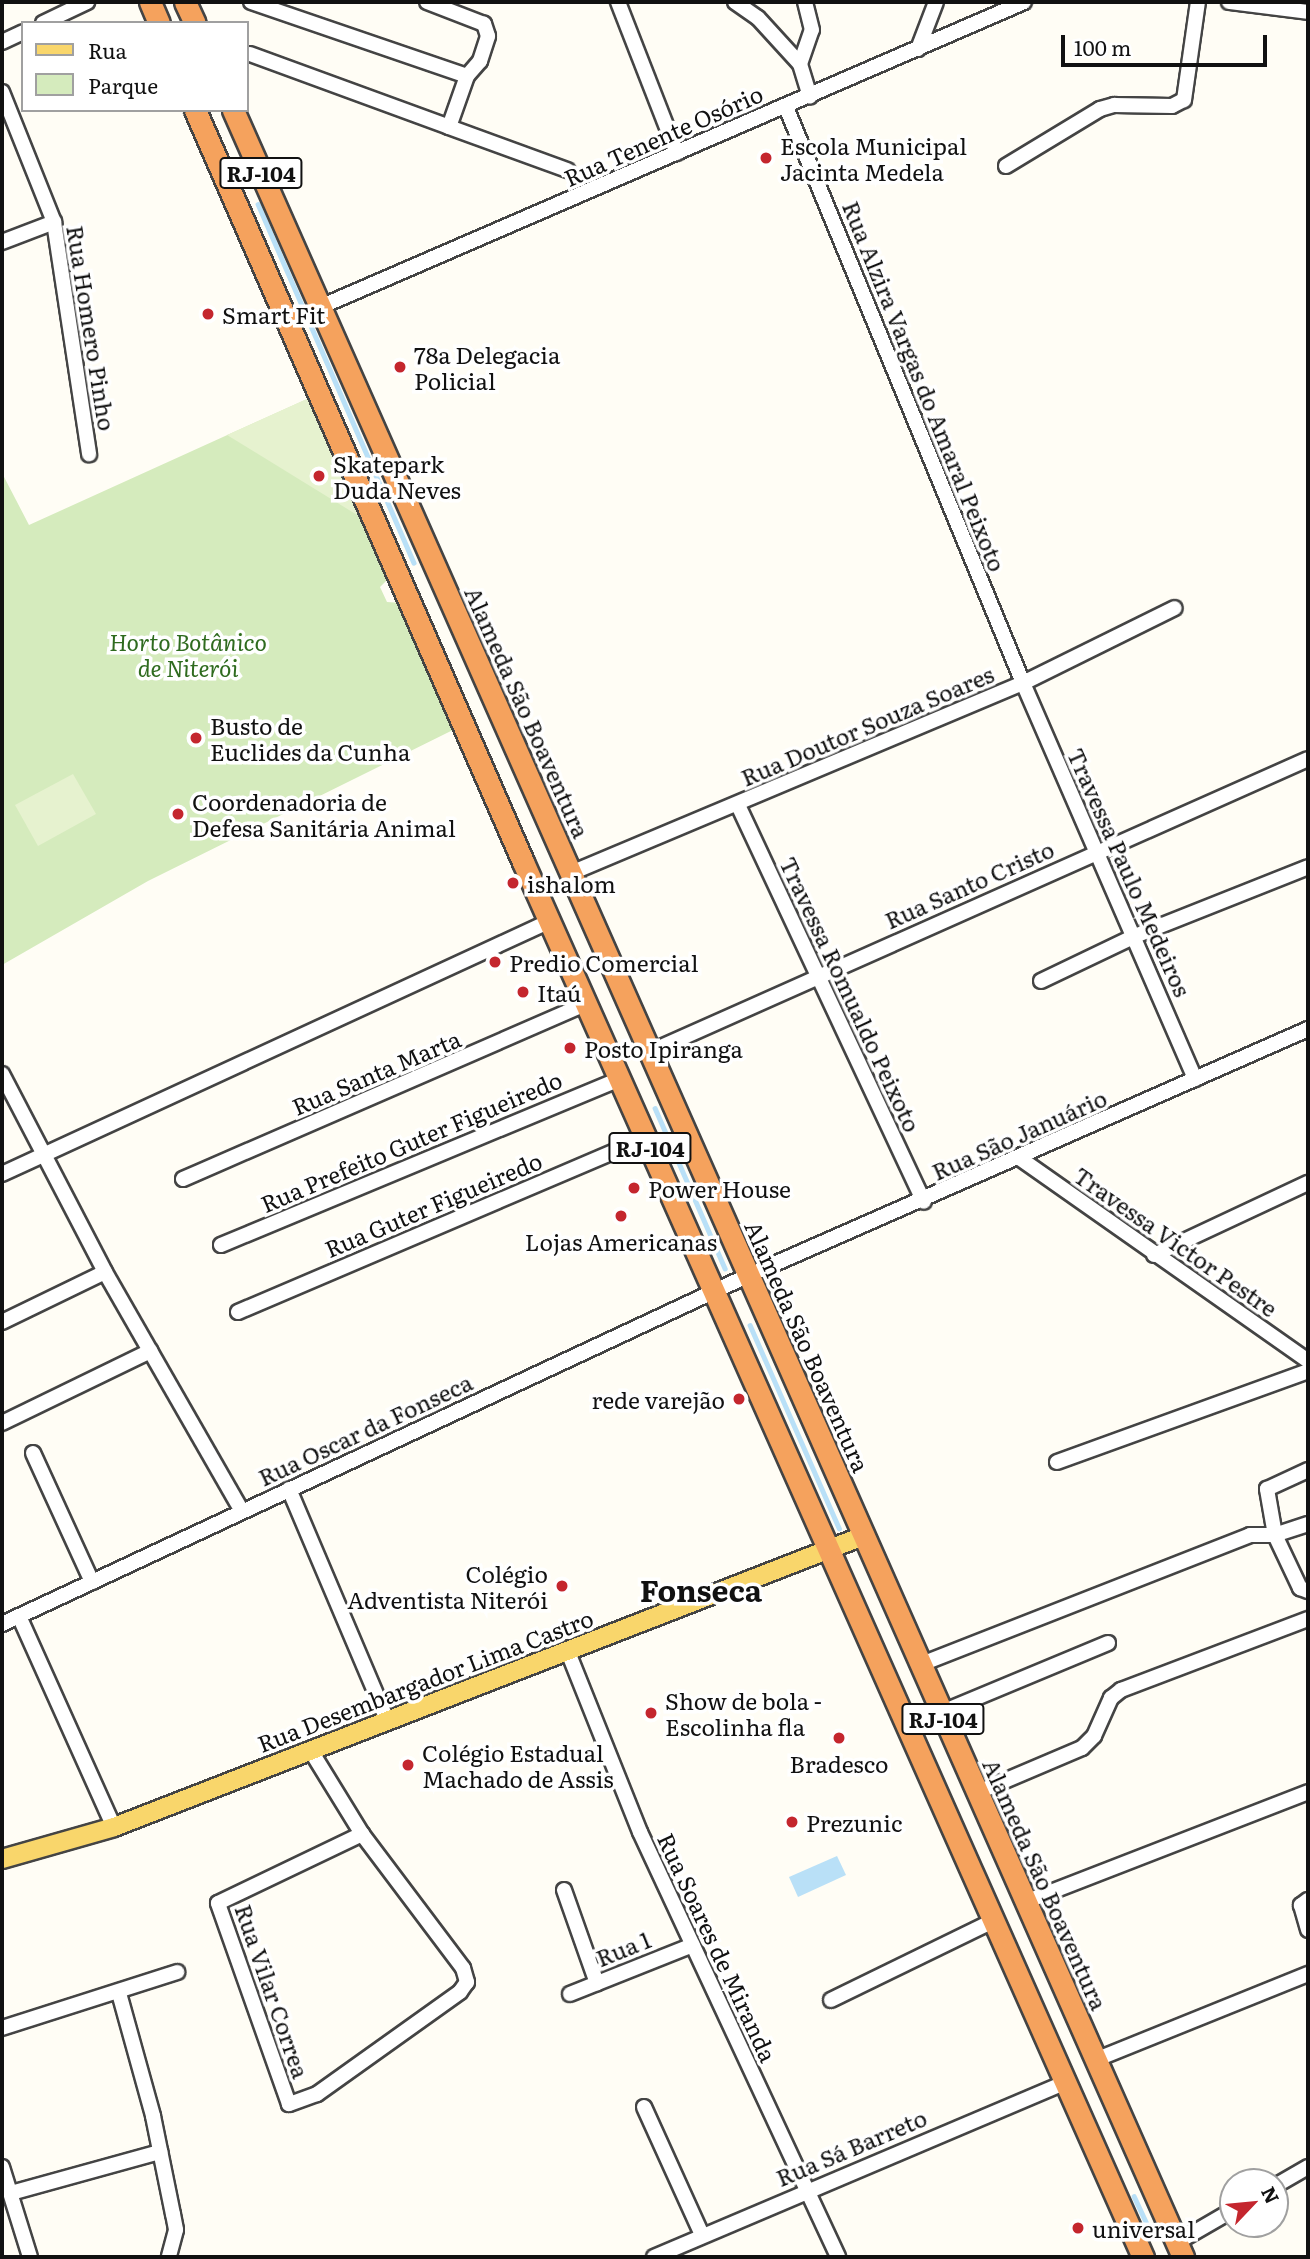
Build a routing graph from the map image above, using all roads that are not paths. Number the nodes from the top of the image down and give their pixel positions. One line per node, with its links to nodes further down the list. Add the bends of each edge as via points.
1 (88, 2): 14 (street)
2 (150, 2): 15 (highway)
3 (186, 2): 16 (highway)
4 (250, 2): 22 (street)
5 (427, 2): 22 (street, via 484,24 488,36 480,61)
6 (618, 2): 29 (street)
7 (735, 2): 21 (street, via 758,18)
8 (805, 2): 21 (street, via 812,30)
9 (936, 2): 19 (street)
10 (1024, 2): 19 (street, Rua Tenente Osório)
11 (1198, 2): 30 (street, via 1184,100 1172,106 1100,109)
12 (1228, 2): 13 (street)
13 (1308, 12)
14 (47, 21)
15 (158, 21)
16 (194, 21)
17 (21, 33): 18 (street)
18 (2, 42)
19 (918, 49): 24 (street, Rua Tenente Osório)
20 (250, 54): 28 (street)
21 (800, 64): 24 (street)
22 (467, 76): 28 (street)
23 (2, 92): 32 (street, Rua Homero Pinho)
24 (810, 97): 25 (street, Rua Tenente Osório)
25 (786, 107): 29 (street, Rua Tenente Osório); 37 (street, Rua Alzira Vargas do Amaral Peixoto)
26 (196, 112): 43 (highway, RJ-104)
27 (234, 112): 34 (highway, Alameda São Boaventura / RJ-104)
28 (449, 127): 31 (street)
29 (677, 153): 34 (street, Rua Tenente Osório)
30 (1006, 166)
31 (567, 170)
32 (54, 222): 33 (street); 35 (street, Rua Homero Pinho)
33 (2, 242)
34 (320, 307): 42 (highway, Alameda São Boaventura / RJ-104)
35 (89, 454)
36 (1175, 608): 37 (street, Rua Doutor Souza Soares)
37 (1023, 683): 39 (street, Rua Doutor Souza Soares); 40 (street, Travessa Paulo Medeiros)
38 (1308, 759): 40 (street, Rua Santo Cristo)
39 (738, 805): 42 (street, Rua Doutor Souza Soares); 45 (street, Travessa Romualdo Peixoto)
40 (1096, 851): 44 (street, Travessa Paulo Medeiros); 45 (street, Rua Santo Cristo)
41 (1308, 867): 44 (street)
42 (571, 873): 49 (highway, Alameda São Boaventura / RJ-104)
43 (550, 920): 47 (highway, RJ-104); 54 (street)
44 (1135, 936): 46 (street); 51 (street, Travessa Paulo Medeiros)
45 (816, 978): 49 (street, Rua Santo Cristo); 59 (street, Travessa Romualdo Peixoto)
46 (1041, 981)
47 (586, 1004): 52 (highway, RJ-104); 57 (street, Rua Santa Marta)
48 (1308, 1029): 51 (street, Rua São Januário)
49 (650, 1052): 63 (highway, Alameda São Boaventura / RJ-104)
50 (2, 1074): 54 (street)
51 (1195, 1079): 55 (street, Rua São Januário)
52 (620, 1080): 53 (highway, RJ-104); 60 (street, Rua Prefeito Guter Figueiredo)
53 (646, 1138): 64 (highway, RJ-104); 65 (street, Rua Guter Figueiredo)
54 (41, 1155): 56 (street); 62 (street)
55 (1018, 1157): 59 (street, Rua São Januário); 61 (street, Travessa Victor Pestre)
56 (2, 1174)
57 (183, 1179)
58 (1308, 1182): 61 (street)
59 (924, 1202): 63 (street, Rua São Januário)
60 (221, 1245)
61 (1154, 1255): 68 (street, Travessa Victor Pestre)
62 (105, 1272): 66 (street); 67 (street)
63 (747, 1276): 64 (street, Rua Oscar da Fonseca); 78 (highway, Alameda São Boaventura / RJ-104)
64 (714, 1292): 74 (street, Rua Oscar da Fonseca); 79 (highway, RJ-104)
65 (238, 1312)
66 (2, 1322)
67 (150, 1350): 70 (street); 75 (street)
68 (1308, 1361)
69 (1308, 1371): 72 (street)
70 (2, 1423)
71 (33, 1453): 80 (street)
72 (1057, 1462)
73 (1308, 1470): 77 (street, via 1267,1489)
74 (289, 1489): 75 (street, Rua Oscar da Fonseca); 88 (street)
75 (242, 1511): 80 (street, Rua Oscar da Fonseca)
76 (1308, 1524): 77 (street)
77 (1275, 1535): 81 (street, via 1295,1580); 86 (street, via 1250,1535)
78 (863, 1536): 79 (main road, Rua Desembargador Lima Castro); 86 (highway, Alameda São Boaventura / RJ-104)
79 (828, 1550): 85 (main road, Rua Desembargador Lima Castro); 98 (highway, RJ-104)
80 (92, 1582): 82 (street, Rua Oscar da Fonseca)
81 (1308, 1591)
82 (7, 1618): 92 (street)
83 (1308, 1619): 91 (street, via 1121,1690 1111,1698 1094,1736 1082,1748)
84 (1108, 1643): 87 (street)
85 (568, 1652): 88 (main road, Rua Desembargador Lima Castro); 100 (street, Rua Soares de Miranda, via 640,1832)
86 (919, 1665): 87 (highway, Alameda São Boaventura / RJ-104)
87 (940, 1713): 91 (highway, Alameda São Boaventura / RJ-104)
88 (387, 1720): 89 (main road, Rua Desembargador Lima Castro)
89 (311, 1751): 92 (main road, Rua Desembargador Lima Castro); 93 (street, Rua Vilar Correa)
90 (1308, 1792): 97 (street)
91 (976, 1793): 97 (highway, Alameda São Boaventura / RJ-104)
92 (114, 1827): 94 (main road, Rua Desembargador Lima Castro)
93 (362, 1835): 93 (street, Rua Vilar Correa, via 463,1968 467,1982 460,1993 317,2094 289,2104 218,1903)
94 (2, 1859)
95 (564, 1890): 103 (street)
96 (1308, 1900): 99 (street, via 1301,1905)
97 (1025, 1902): 108 (highway, Alameda São Boaventura / RJ-104)
98 (995, 1920): 106 (street); 109 (highway, RJ-104)
99 (1308, 1930)
100 (693, 1945): 103 (street, Rua 1); 115 (street, Rua Soares de Miranda)
101 (177, 1972): 104 (street)
102 (1308, 1974): 108 (street)
103 (597, 1983): 105 (street, Rua 1)
104 (119, 1993): 107 (street); 111 (street)
105 (570, 1994)
106 (831, 2000)
107 (2, 2028)
108 (1095, 2060): 119 (highway, Alameda São Boaventura / RJ-104)
109 (1066, 2082): 115 (street, Rua Sá Barreto); 124 (highway, RJ-104)
110 (644, 2107): 118 (street)
111 (160, 2152): 116 (street); 121 (street, via 176,2230)
112 (2, 2167): 116 (street)
113 (1307, 2169): 114 (street)
114 (1289, 2179)
115 (806, 2189): 118 (street, Rua Sá Barreto); 123 (street, Rua Soares de Miranda)
116 (11, 2193): 120 (street)
117 (1219, 2221): 119 (street)
118 (702, 2235): 122 (street, Rua Sá Barreto)
119 (1180, 2250)
120 (30, 2257)
121 (169, 2257)
122 (654, 2257)
123 (838, 2257)
124 (1143, 2257)

